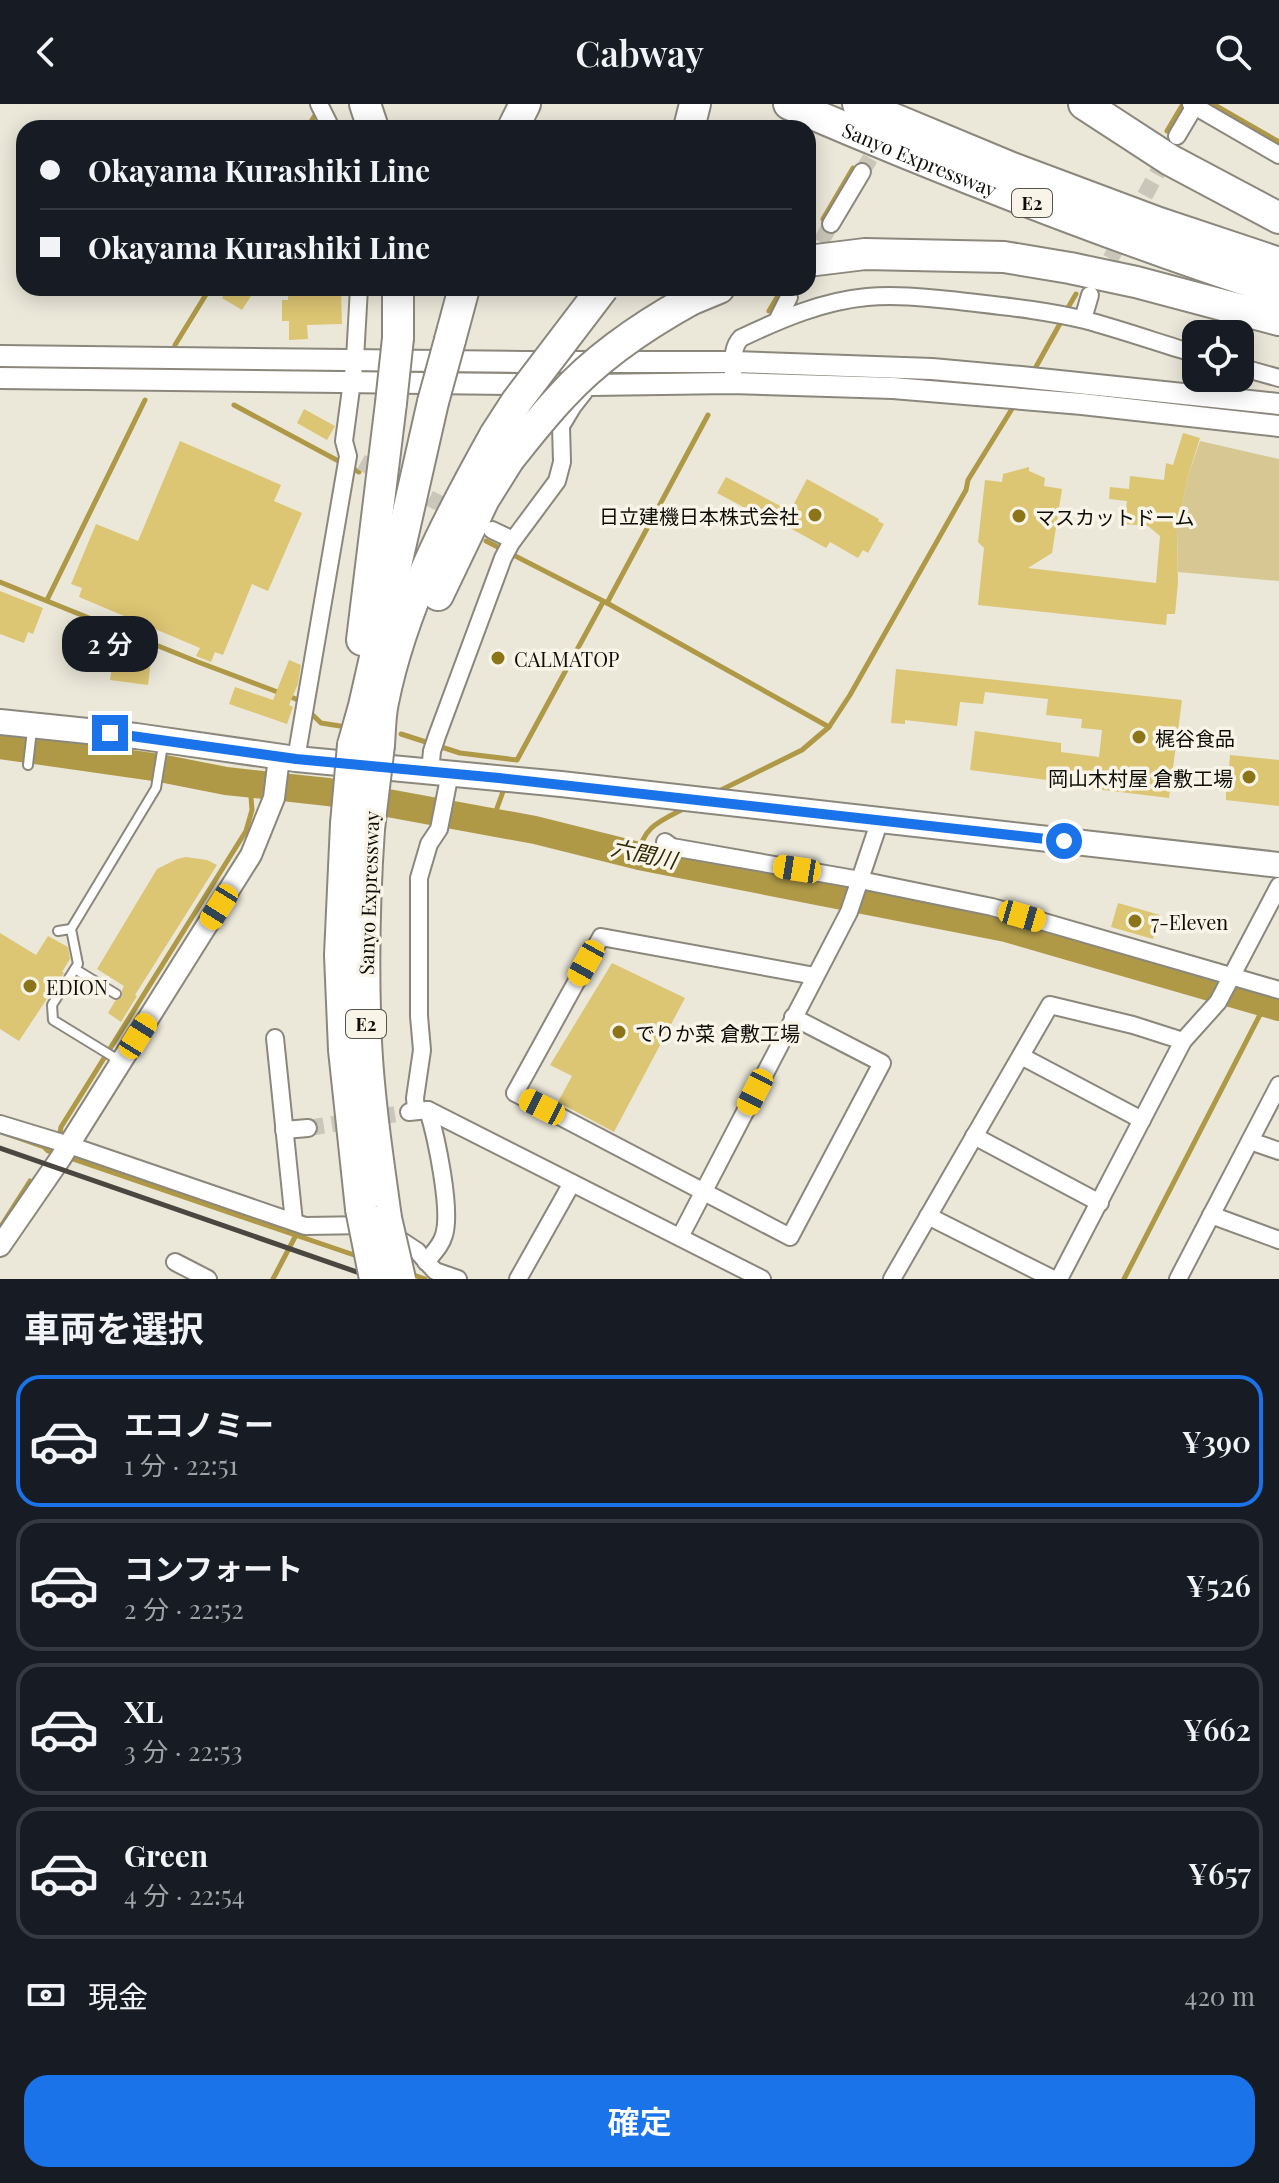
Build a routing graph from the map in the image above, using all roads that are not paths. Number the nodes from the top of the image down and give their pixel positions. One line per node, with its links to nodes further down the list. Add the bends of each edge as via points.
1 (789, 104): 12 (highway, Sanyo Expressway / E2, via 1120,237)
2 (858, 104): 11 (highway, Sanyo Expressway / E2, via 1012,168)
3 (1084, 104): 8 (highway, via 1170,160)
4 (1194, 105): 5 (street); 6 (street)
5 (1177, 136)
6 (1279, 155)
7 (862, 172): 9 (street)
8 (1279, 218)
9 (831, 224)
10 (816, 260): 21 (highway, via 865,254 1004,257 1123,279)
11 (1279, 263)
12 (1279, 291)
13 (1090, 295): 20 (street)
14 (359, 296): 25 (street)
15 (398, 296): 40 (highway, bridge, via 398,338 354,705)
16 (462, 296): 40 (highway, bridge, via 364,706)
17 (597, 296): 35 (highway, bridge, via 517,401)
18 (700, 296): 35 (highway, bridge, via 655,319 604,356)
19 (789, 297): 22 (street)
20 (1071, 317): 22 (street, via 868,296); 23 (street)
21 (1279, 320)
22 (777, 321): 26 (street, via 736,342)
23 (1182, 350)
24 (0, 356): 25 (street)
25 (355, 359): 26 (street); 30 (street)
26 (733, 362): 31 (street); 33 (street, via 932,369)
27 (1254, 371): 29 (street)
28 (0, 378): 30 (street)
29 (1279, 378)
30 (353, 382): 32 (street); 43 (street, via 344,441 350,460 304,716)
31 (732, 383): 32 (street); 34 (street, via 893,388)
32 (591, 385): 37 (street, via 561,426 557,481)
33 (1279, 404)
34 (1279, 426)
35 (502, 447): 40 (highway, via 441,536 404,624)
36 (492, 530): 37 (street)
37 (509, 547): 42 (street)
38 (3, 722): 39 (main road)
39 (32, 730): 41 (main road); 44 (lane)
40 (366, 745): 75 (highway, Sanyo Expressway / E2, bridge, via 358,826)
41 (162, 747): 43 (main road); 50 (lane, via 156,788)
42 (437, 758): 43 (main road); 45 (main road, via 509,779); 63 (street, via 445,802 419,878)
43 (284, 762): 60 (street, via 251,855)
44 (28, 765)
45 (880, 820): 47 (main road); 48 (street)
46 (665, 842): 48 (street)
47 (1279, 865)
48 (859, 883): 53 (street); 54 (street, via 992,907)
49 (1279, 886): 54 (street)
50 (71, 929): 51 (lane); 52 (lane)
51 (58, 931)
52 (75, 969): 56 (lane); 60 (lane, via 52,1005 53,1020)
53 (815, 976): 57 (street); 73 (street, via 601,937 515,1093)
54 (1231, 979): 55 (street); 59 (street)
55 (1279, 990)
56 (116, 994)
57 (793, 1017): 73 (street); 73 (street, via 882,1063 790,1237)
58 (275, 1038): 67 (street)
59 (1183, 1041): 61 (street, via 1050,1005); 64 (street)
60 (112, 1056): 70 (street)
61 (1021, 1056): 64 (street); 68 (street)
62 (1279, 1085): 69 (street)
63 (418, 1111): 72 (street); 83 (street, via 437,1143 446,1216 445,1233)
64 (1142, 1120): 74 (street)
65 (0, 1124): 70 (street)
66 (308, 1128): 67 (street)
67 (284, 1130): 78 (street)
68 (974, 1136): 74 (street); 77 (street)
69 (1250, 1141): 71 (street); 76 (street)
70 (62, 1148): 78 (street); 81 (street)
71 (1279, 1151)
72 (572, 1183): 79 (street); 88 (street)
73 (704, 1191): 79 (street)
74 (1100, 1203): 92 (street)
75 (374, 1214): 85 (highway, Sanyo Expressway / E2, bridge); 86 (highway, Sanyo Expressway / E2, bridge)
76 (1211, 1215): 80 (street); 93 (street)
77 (928, 1216): 90 (street); 91 (street)
78 (294, 1222): 83 (street, via 371,1224 396,1236)
79 (680, 1237): 89 (street)
80 (1279, 1240)
81 (0, 1246)
82 (175, 1262): 84 (street)
83 (426, 1262): 87 (street)
84 (208, 1279)
85 (375, 1279)
86 (400, 1279)
87 (458, 1279)
88 (518, 1279)
89 (762, 1279)
90 (892, 1279)
91 (1053, 1279)
92 (1059, 1279)
93 (1178, 1279)

